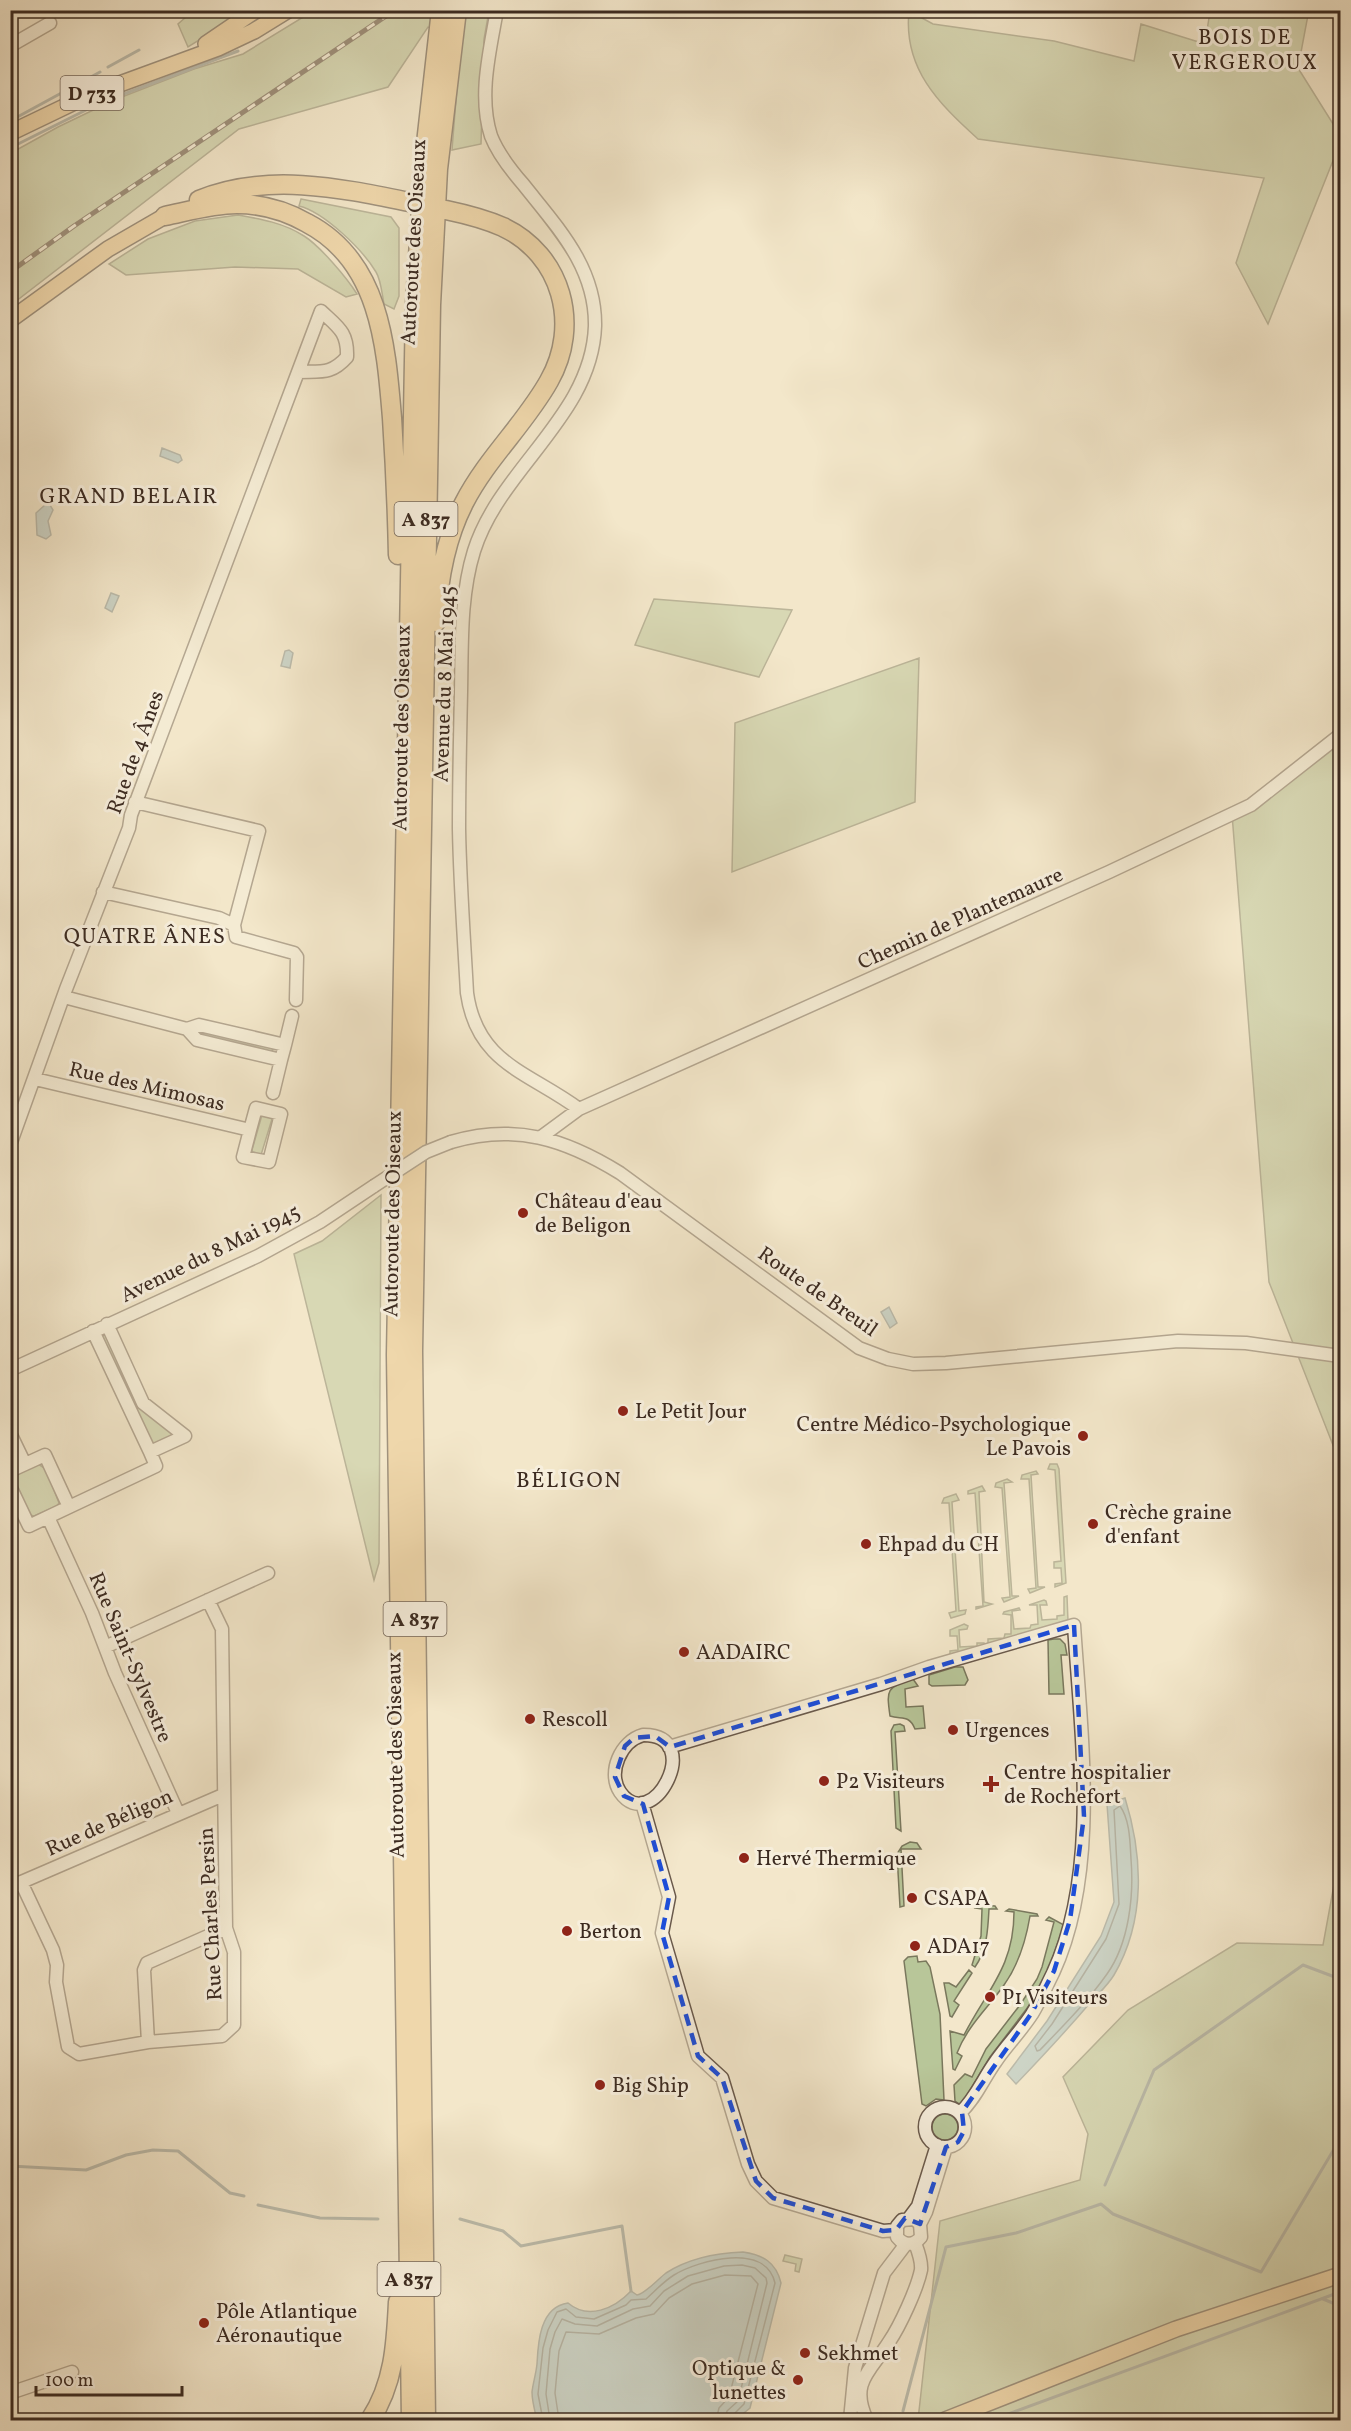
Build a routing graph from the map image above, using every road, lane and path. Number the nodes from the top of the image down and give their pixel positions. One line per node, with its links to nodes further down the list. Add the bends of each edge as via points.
1 (256, 10): 8 (main road, D 733)
2 (288, 10): 8 (main road, D 733, via 218,48)
3 (441, 10): 16 (highway, Autoroute des Oiseaux / A 837, via 418,233)
4 (457, 10): 18 (highway, Autoroute des Oiseaux / A 837, via 434,221)
5 (497, 10): 29 (street, Avenue du 8 Mai 1945, via 486,83 491,135 508,167 568,239 581,262 593,300 595,324 583,381 496,503 475,548 464,595 459,790 467,993 469,1010 484,1042 516,1070)
6 (50, 23): 7 (street)
7 (10, 46)
8 (177, 61): 9 (main road, D 733, via 87,96)
9 (10, 133)
10 (409, 202): 12 (highway, via 327,186 280,185 215,194)
11 (446, 210): 18 (highway, via 503,227 538,252 560,289 566,332 550,379 490,460 453,528 437,606)
12 (165, 216): 13 (main road, via 108,249); 16 (highway, via 237,204 283,212 333,239 365,280 381,325 390,391)
13 (10, 320)
14 (298, 372): 14 (street, Rue de 4 Ânes, via 306,352 321,311 343,331 348,343 347,357 338,368); 17 (street, Rue de 4 Ânes)
15 (1341, 735): 29 (street, Chemin de Plantemaure, via 1245,808)
16 (405, 747): 56 (highway, Autoroute des Oiseaux / A 837, via 396,1355)
17 (135, 802): 19 (street, Rue de 4 Ânes, via 129,828); 20 (street, via 259,831)
18 (422, 818): 67 (highway, Autoroute des Oiseaux / A 837, via 413,1363)
19 (103, 892): 20 (street, via 219,918); 21 (street, Rue de 4 Ânes)
20 (234, 925): 22 (street, via 236,937 294,953)
21 (64, 997): 24 (street); 27 (street, Rue de 4 Ânes)
22 (296, 1000)
23 (292, 1016): 25 (street)
24 (187, 1029): 25 (street, via 199,1025); 26 (street, via 196,1040)
25 (285, 1044): 26 (street)
26 (281, 1060): 28 (street)
27 (35, 1078): 30 (street, Rue des Mimosas); 33 (street, Rue de 4 Ânes)
28 (273, 1093)
29 (579, 1109): 31 (street)
30 (250, 1130): 30 (street, Rue des Mimosas, via 243,1156 268,1162 281,1114 256,1108)
31 (541, 1137): 32 (street, Route de Breuil, via 495,1133); 36 (street, Route de Breuil, via 591,1155 620,1173 860,1348 888,1359 913,1364 946,1363 1211,1340)
32 (451, 1142): 34 (street, Avenue du 8 Mai 1945, bridge, via 426,1152 320,1222 258,1256)
33 (10, 1145)
34 (107, 1324): 35 (street, Avenue du 8 Mai 1945); 39 (street, via 143,1403 185,1436)
35 (93, 1331): 37 (street, Avenue du 8 Mai 1945); 39 (street)
36 (1341, 1356)
37 (10, 1370)
38 (10, 1433): 40 (street)
39 (150, 1452): 43 (street, via 156,1466)
40 (24, 1464): 41 (street); 43 (street, via 45,1455)
41 (10, 1471)
42 (10, 1486): 44 (street, via 28,1526)
43 (69, 1507): 44 (street)
44 (48, 1517): 47 (street, Rue Saint-Sylvestre)
45 (268, 1573): 46 (street)
46 (208, 1600): 47 (street); 49 (street, Rue Charles Persin, via 222,1629)
47 (105, 1647): 51 (street, Rue Saint-Sylvestre)
48 (669, 1747): 50 (street, via 673,1762 666,1783 656,1798); 50 (street, via 655,1736 643,1735 629,1741 621,1754 615,1777 618,1787 624,1796); 55 (street, via 1074,1625 1084,1816 1071,1920 1054,1971 1032,2014 995,2062 972,2102)
49 (223, 1795): 51 (street, Rue de Béligon); 53 (street, Rue Charles Persin)
50 (642, 1803): 59 (street, via 669,1897 662,1932 698,2056 722,2079 756,2181 773,2198 883,2231)
51 (178, 1813): 52 (street, Rue de Béligon)
52 (16, 1884): 54 (street, Rue Charles Persin, via 53,1950 68,2048 79,2054)
53 (226, 1928): 54 (street, via 147,1963 144,1970); 54 (street, Rue Charles Persin, via 234,1952 234,2025 222,2036)
54 (148, 2042)
55 (960, 2113): 57 (street, via 965,2125 958,2142); 57 (street, via 942,2107 928,2115 926,2132 932,2142)
56 (407, 2138): 65 (highway, via 395,2350 387,2388); 66 (highway, Autoroute des Oiseaux / A 837)
57 (942, 2146): 58 (street, via 926,2212)
58 (915, 2221): 59 (street, via 902,2220); 60 (street, via 922,2232)
59 (896, 2230): 60 (street, via 899,2240)
60 (910, 2243): 68 (street, via 884,2272 852,2383); 69 (street, via 921,2269 889,2344 863,2379 861,2406)
61 (1341, 2275): 64 (main road, via 1176,2329)
62 (72, 2372): 63 (street)
63 (10, 2393)
64 (945, 2420)
65 (370, 2421)
66 (411, 2421)
67 (426, 2421)
68 (850, 2421)
69 (867, 2421)

